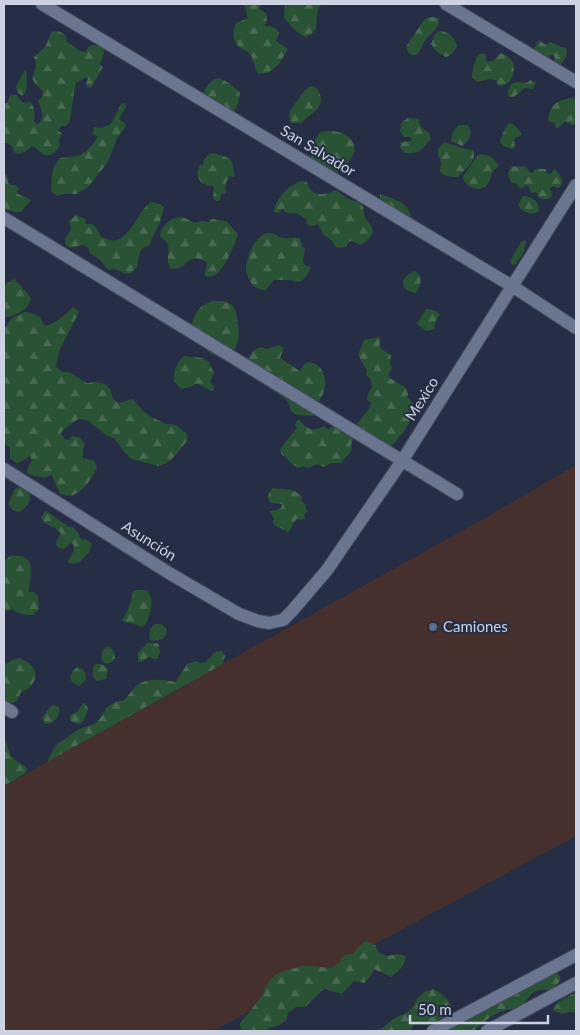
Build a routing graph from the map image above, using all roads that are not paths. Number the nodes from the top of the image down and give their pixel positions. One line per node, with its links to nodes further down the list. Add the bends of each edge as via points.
1 (42, 4): 6 (street, San Salvador)
2 (446, 4): 3 (street)
3 (576, 82)
4 (576, 185): 6 (street, Mexico)
5 (4, 218): 8 (street)
6 (512, 286): 7 (street, San Salvador); 8 (street, Mexico)
7 (576, 328)
8 (402, 461): 10 (street); 11 (street, Mexico, via 327,570)
9 (4, 469): 11 (street, Asunción, via 239,614 269,623)
10 (456, 494)
11 (283, 620)
12 (576, 956): 14 (street)
13 (576, 983): 15 (street)
14 (433, 1031)
15 (486, 1031)

